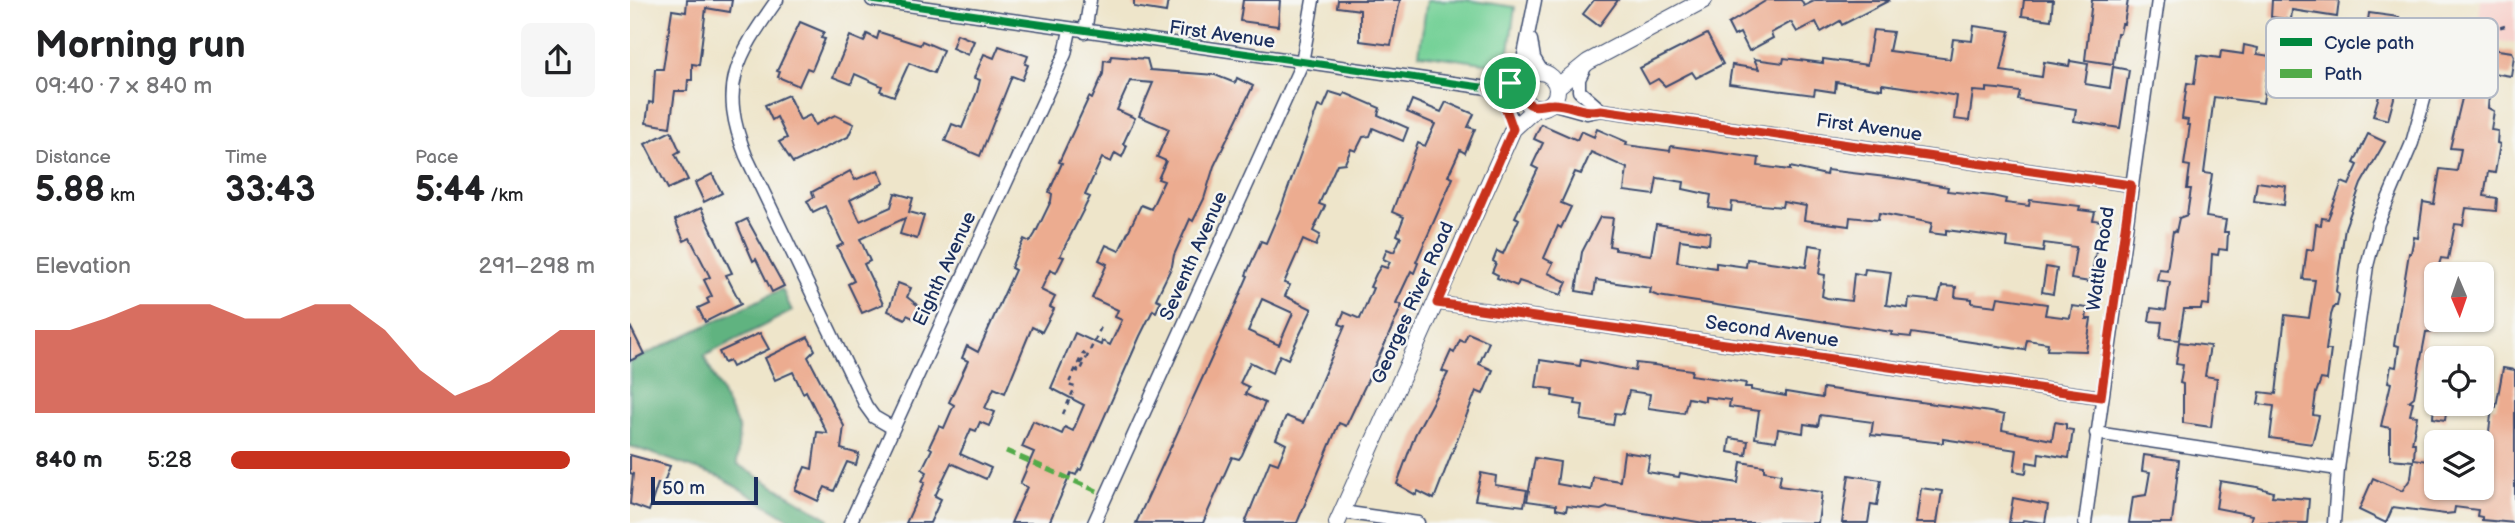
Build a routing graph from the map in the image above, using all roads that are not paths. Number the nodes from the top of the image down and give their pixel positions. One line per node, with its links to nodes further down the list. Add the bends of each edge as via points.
1 (777, 0): 24 (street, via 735,68 731,93 734,123 866,406)
2 (872, 0): 8 (street, First Avenue)
3 (1090, 0): 9 (street)
4 (1313, 0): 12 (street, Seventh Avenue)
5 (1535, 0): 10 (street)
6 (1704, 0): 11 (street)
7 (2158, 0): 21 (street, Wattle Road)
8 (1070, 30): 9 (street, First Avenue); 24 (street, Eighth Avenue, via 1065,54)
9 (1085, 32): 12 (street, First Avenue)
10 (1530, 36): 13 (street, via 1523,60); 14 (street, via 1534,58)
11 (1588, 62): 14 (street, via 1575,62); 19 (street, via 1578,79 1578,90)
12 (1302, 63): 15 (street, First Avenue); 29 (street, Seventh Avenue)
13 (1525, 79): 14 (street, via 1535,72); 15 (street, First Avenue); 18 (street)
14 (1550, 79): 18 (street)
15 (1488, 89): 16 (street, First Avenue)
16 (1502, 98): 18 (street, First Avenue); 20 (street)
17 (2424, 98): 26 (street, via 2367,265)
18 (1534, 102): 19 (street, First Avenue, via 1587,113); 20 (street, Georges River Road)
19 (1601, 110): 21 (street, First Avenue)
20 (1513, 124): 22 (street, Georges River Road)
21 (2131, 185): 23 (street, Wattle Road)
22 (1437, 303): 23 (street, Second Avenue); 27 (street, Georges River Road)
23 (2101, 397): 25 (street, Wattle Road)
24 (893, 428): 28 (street, Eighth Avenue)
25 (2096, 433): 26 (street); 31 (street, Wattle Road)
26 (2338, 469): 32 (street)
27 (1339, 517): 30 (street)
28 (850, 523)
29 (1094, 523)
30 (1418, 523)
31 (2085, 523)
32 (2334, 523)

